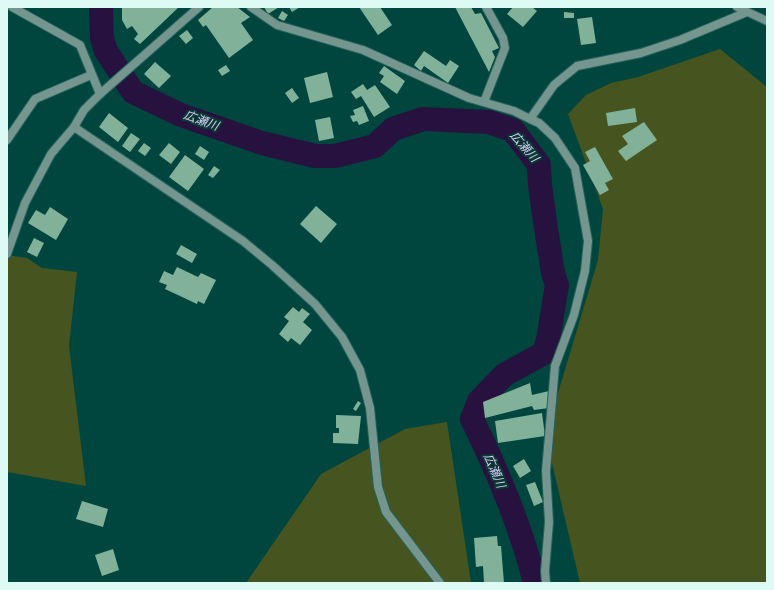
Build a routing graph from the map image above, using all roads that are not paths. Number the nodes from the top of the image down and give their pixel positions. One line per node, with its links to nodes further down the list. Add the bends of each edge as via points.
1 (12, 7): 8 (street, via 80,45)
2 (199, 7): 9 (street)
3 (251, 7): 10 (street, via 277,25 363,50 469,98)
4 (486, 7): 10 (street, via 503,38 505,48)
5 (737, 7): 6 (street)
6 (747, 12): 7 (street); 11 (street, via 641,53 577,66 554,85)
7 (767, 21)
8 (91, 75): 9 (street); 13 (street, via 35,99)
9 (100, 94): 12 (street, via 84,110)
10 (484, 102): 11 (street)
11 (530, 119): 16 (street, via 539,123 555,138 575,168 588,241 585,271 574,315 555,366 546,471 549,522)
12 (74, 127): 14 (street, via 51,154 25,203); 15 (street, via 243,241 315,304 342,337 360,370 370,408 378,487 386,512)
13 (7, 140)
14 (7, 254)
15 (440, 583)
16 (546, 583)

